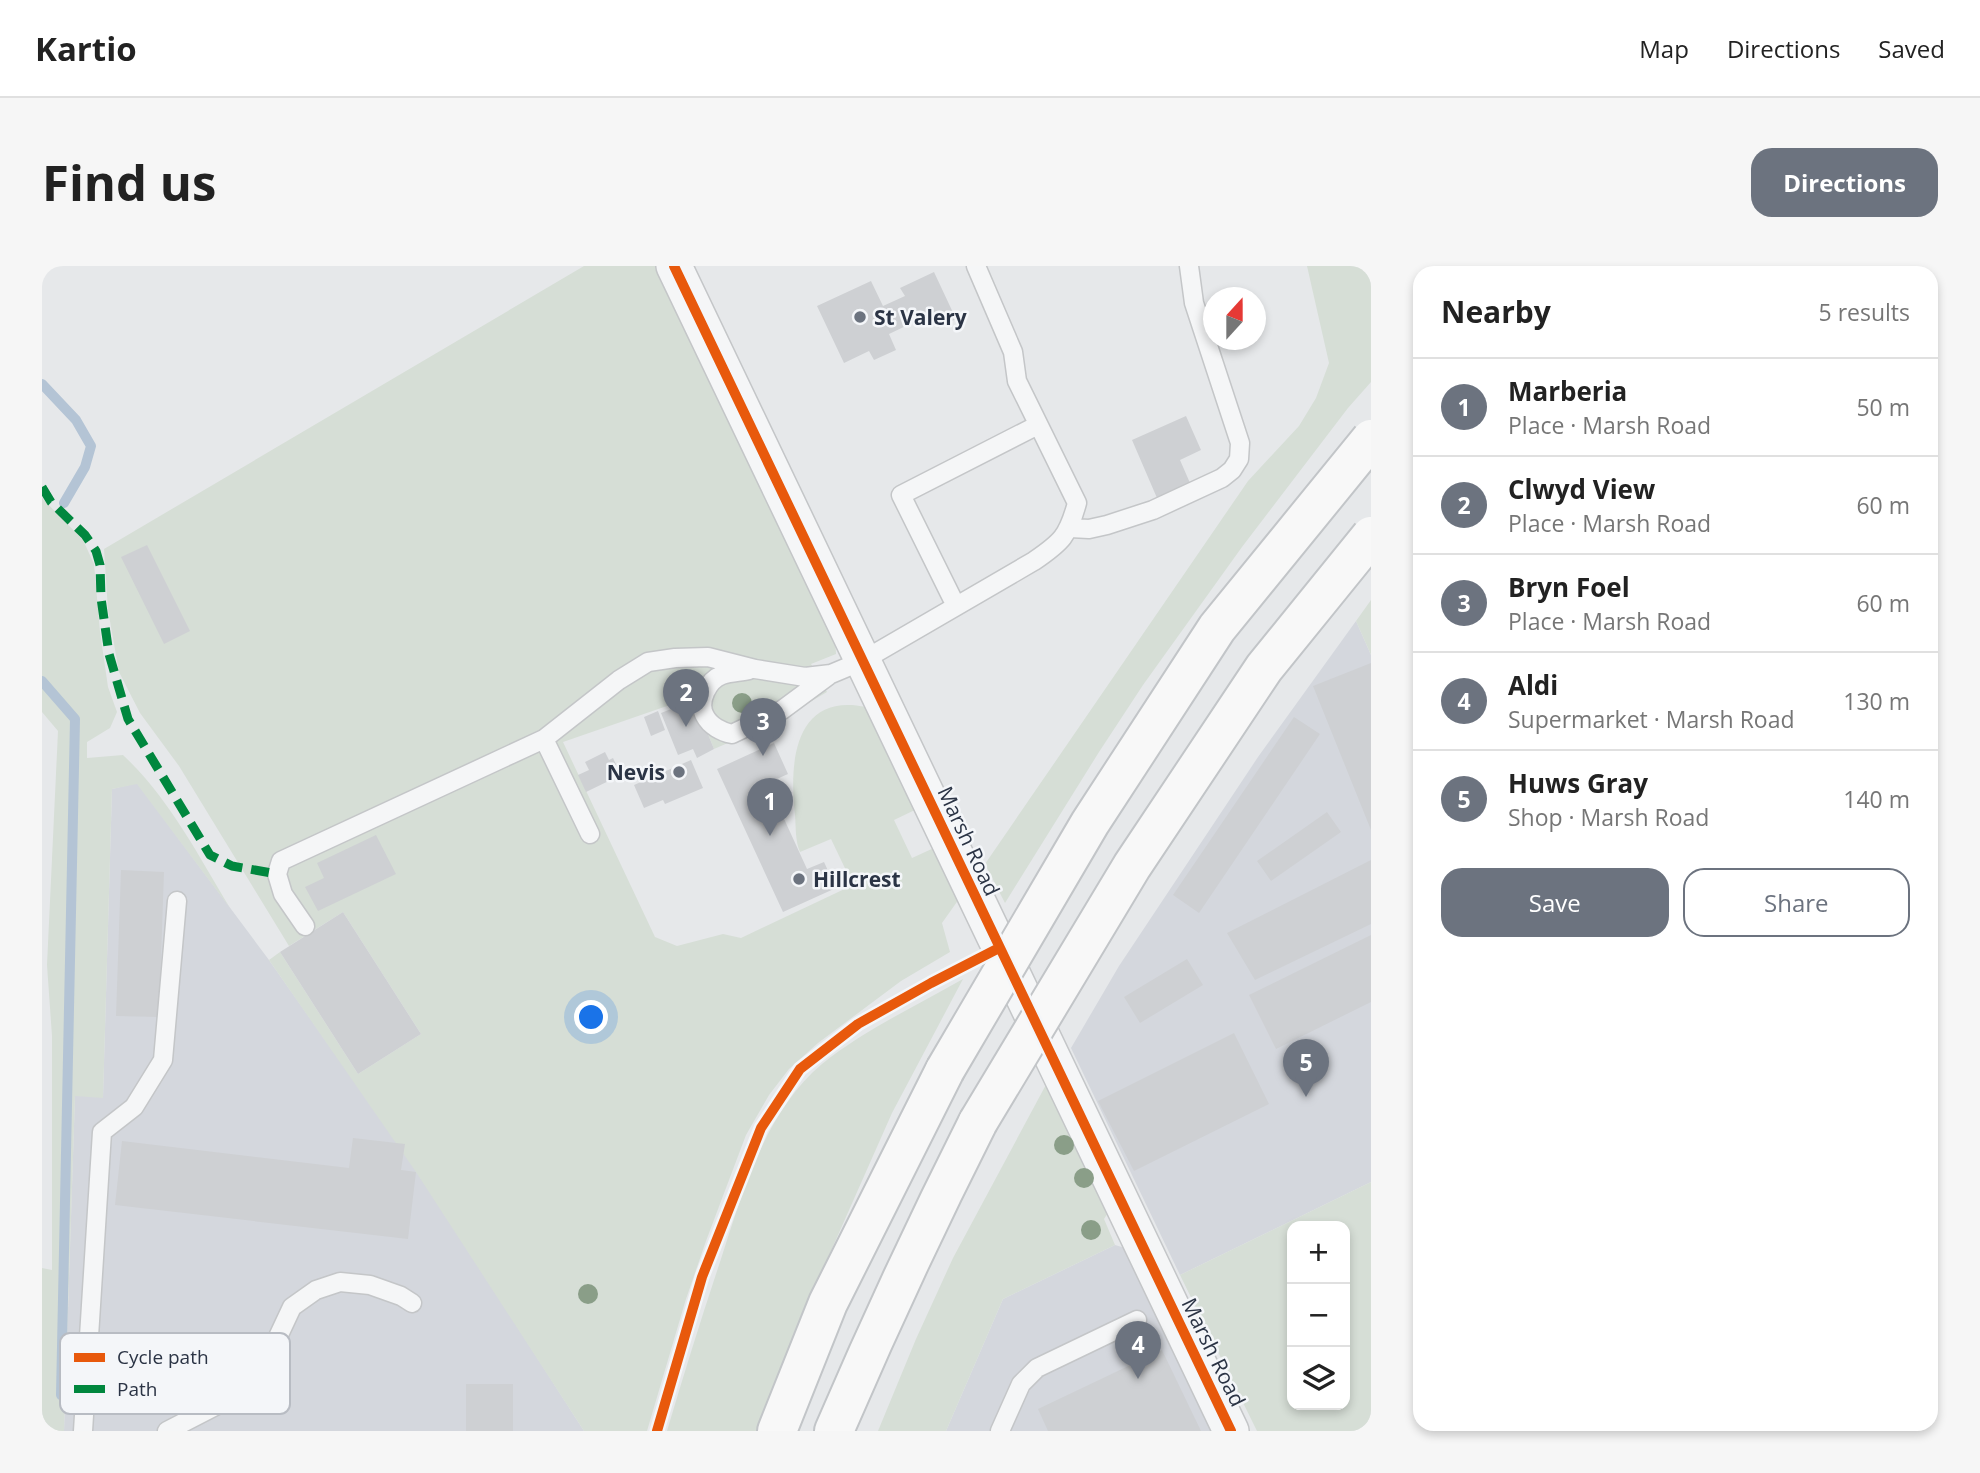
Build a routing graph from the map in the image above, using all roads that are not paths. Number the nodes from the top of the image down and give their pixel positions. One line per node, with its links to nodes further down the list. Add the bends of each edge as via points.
1 (976, 266): 4 (lane, via 1013,352 1017,381)
2 (1189, 266): 6 (lane, via 1195,303 1240,443 1240,459 1222,478 1153,510 1089,529)
3 (683, 269): 9 (street, Marsh Road)
4 (1038, 425): 6 (lane, via 1077,503); 8 (lane, via 901,495)
5 (1371, 439): 22 (main road, bridge, via 1217,628 1090,823 945,1070 895,1166 828,1303)
6 (1070, 527): 8 (lane, via 1057,545)
7 (1371, 536): 23 (main road, bridge, via 1256,680 1132,866 978,1122)
8 (956, 607): 9 (lane)
9 (862, 661): 11 (lane); 25 (street, Marsh Road)
10 (755, 669): 11 (lane, via 805,677); 11 (lane, via 721,675 707,687 702,704 705,717 720,731 732,734 782,710); 12 (lane, via 708,657 648,662)
11 (831, 674)
12 (544, 739): 13 (lane); 15 (lane, via 282,861 276,874)
13 (590, 834)
14 (177, 901): 18 (lane, via 163,1060 134,1107 102,1132)
15 (305, 926)
16 (412, 1303): 19 (lane, via 370,1284 340,1282 316,1290 292,1307)
17 (1137, 1320): 24 (lane, via 1037,1368 1021,1384)
18 (89, 1333)
19 (280, 1333)
20 (200, 1414): 21 (lane)
21 (167, 1431)
22 (777, 1431)
23 (834, 1431)
24 (1000, 1431)
25 (1231, 1431)

